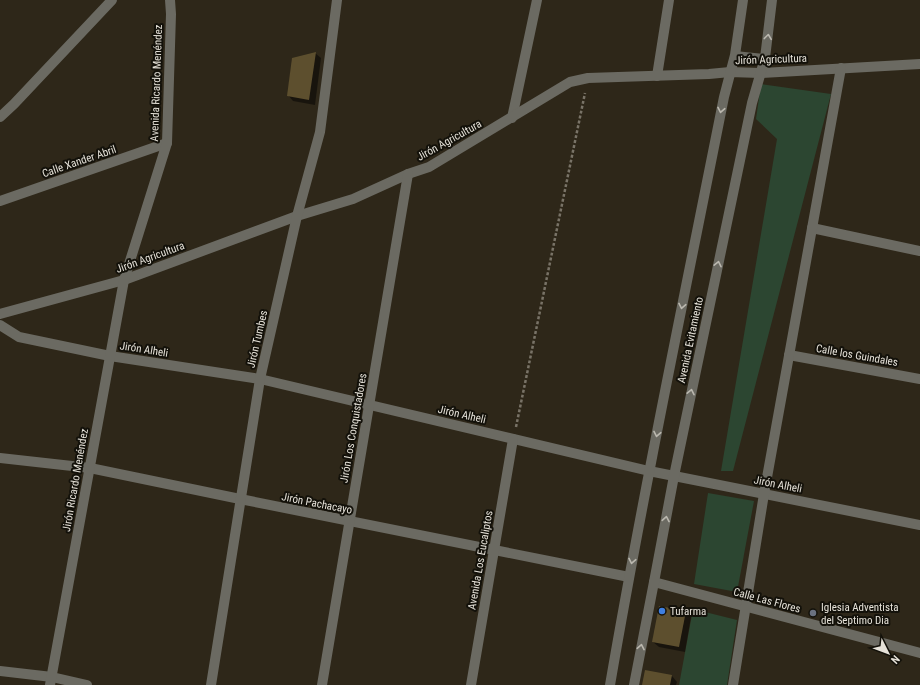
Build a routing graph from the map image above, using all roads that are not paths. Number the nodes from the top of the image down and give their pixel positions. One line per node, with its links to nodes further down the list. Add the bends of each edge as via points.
1 (112, 0): 15 (street)
2 (170, 0): 17 (street, Avenida Ricardo Menéndez)
3 (337, 0): 20 (street, Jirón Tumbes, via 320,132)
4 (537, 0): 16 (street)
5 (670, 0): 14 (street)
6 (743, 0): 8 (street, Avenida Evitamiento)
7 (772, 0): 9 (street, Avenida Evitamiento, one-way to 7)
8 (735, 55): 9 (lane); 12 (street, Avenida Evitamiento)
9 (765, 58): 13 (street, Avenida Evitamiento)
10 (920, 64): 11 (street, Jirón Agricultura)
11 (841, 68): 13 (street, Jirón Agricultura); 21 (street)
12 (730, 72): 13 (street, Jirón Agricultura); 14 (street, Jirón Agricultura); 34 (street, Avenida Evitamiento, one-way to 34)
13 (760, 73): 35 (street, Avenida Evitamiento, one-way to 13)
14 (657, 76): 16 (street, Jirón Agricultura, via 588,78 570,82)
15 (0, 117)
16 (512, 118): 18 (street, Jirón Agricultura, via 429,167)
17 (167, 143): 19 (street, Calle Xander Abril); 23 (street, Avenida Ricardo Menéndez)
18 (408, 174): 20 (street, Jirón Agricultura, via 353,199); 30 (street, Jirón Los Conquistadores)
19 (0, 202)
20 (297, 216): 23 (street, Jirón Agricultura); 28 (street, Jirón Tumbes)
21 (812, 228): 22 (street); 26 (street)
22 (920, 251)
23 (124, 280): 24 (street, Jirón Agricultura); 27 (street, Jirón Ricardo Menéndez)
24 (0, 314)
25 (0, 325): 27 (street, Jirón Alheli, via 19,338)
26 (789, 355): 29 (street, Calle los Guindales); 36 (street)
27 (110, 356): 28 (street, Jirón Alheli); 33 (street, Jirón Ricardo Menéndez)
28 (260, 379): 30 (street, Jirón Alheli); 37 (street, Jirón Tumbes)
29 (920, 379)
30 (369, 404): 31 (street, Jirón Alheli); 38 (street, Jirón Los Conquistadores)
31 (513, 439): 34 (street, Jirón Alheli); 40 (street, Avenida Los Eucaliptos)
32 (0, 458): 33 (street, Jirón Pachacayo)
33 (90, 468): 37 (street, Jirón Pachacayo); 46 (street, Jirón Ricardo Menéndez)
34 (649, 471): 35 (street, Jirón Alheli); 41 (street, Avenida Evitamiento, one-way to 41)
35 (674, 476): 36 (street, Jirón Alheli); 42 (street, Avenida Evitamiento, one-way to 35)
36 (764, 494): 39 (street, Jirón Alheli); 43 (street)
37 (240, 500): 38 (street, Jirón Pachacayo); 48 (street, Jirón Tumbes)
38 (350, 521): 40 (street, Jirón Pachacayo); 49 (street, Jirón Los Conquistadores)
39 (920, 525)
40 (494, 550): 41 (street, Jirón Pachacayo); 50 (street, Avenida Los Eucaliptos)
41 (629, 577): 51 (street, Avenida Evitamiento)
42 (654, 582): 43 (street, Calle Las Flores); 52 (street, Avenida Evitamiento, one-way to 42)
43 (745, 607): 44 (street, Calle Las Flores); 53 (street)
44 (920, 653)
45 (0, 671): 46 (street)
46 (51, 681): 47 (street)
47 (87, 685)
48 (211, 685)
49 (322, 685)
50 (471, 685)
51 (610, 685)
52 (634, 685)
53 (733, 685)

